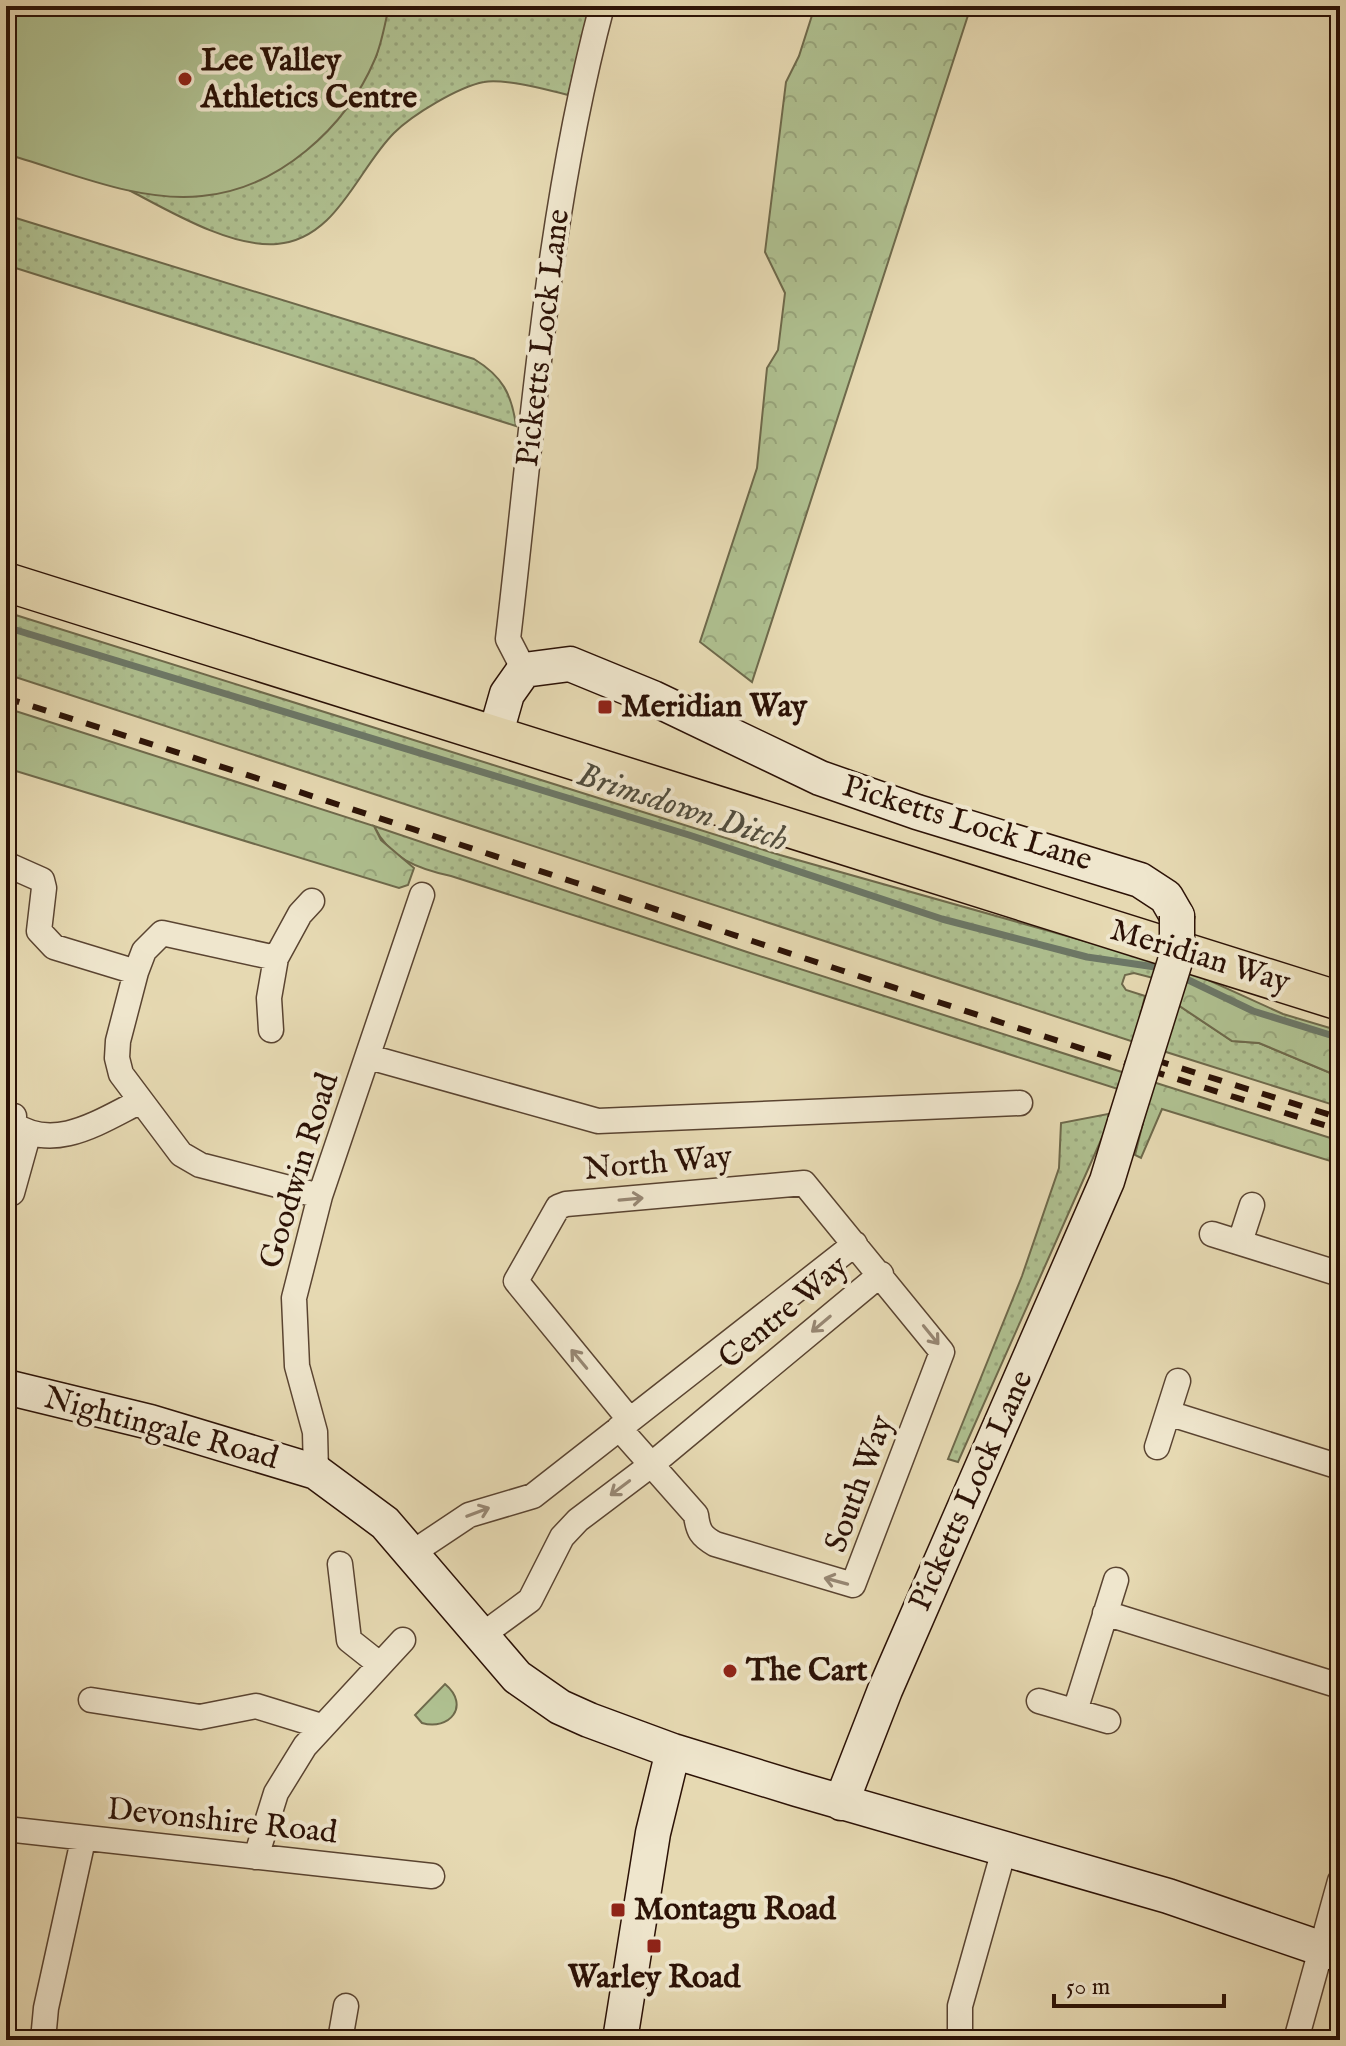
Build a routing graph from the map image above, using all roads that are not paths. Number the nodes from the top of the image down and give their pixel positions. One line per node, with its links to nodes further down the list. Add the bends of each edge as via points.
1 (602, 6): 3 (street, Picketts Lock Lane, via 580,96 548,285 508,639)
2 (6, 582): 4 (main road, Meridian Way)
3 (524, 670): 4 (street, via 507,694); 45 (street, Picketts Lock Lane, bridge, via 570,664 820,778 1140,880 1166,897 1177,916 1177,955 1107,1181)
4 (495, 736): 10 (main road, Meridian Way)
5 (6, 864): 9 (street, via 42,880 39,931 54,947)
6 (422, 895): 12 (street, Goodwin Road)
7 (312, 901): 8 (street)
8 (276, 958): 9 (street, via 162,933 144,951); 11 (street, via 269,998)
9 (136, 972): 13 (street, via 117,1058 121,1074)
10 (1340, 1001)
11 (271, 1030)
12 (369, 1057): 14 (street, via 598,1121); 16 (street, Goodwin Road)
13 (141, 1101): 15 (street, via 67,1135 21,1124); 16 (street, via 168,1140 200,1165)
14 (1020, 1103)
15 (12, 1193)
16 (320, 1196): 30 (street, Goodwin Road, via 293,1320 297,1366 317,1442)
17 (1252, 1205): 19 (street)
18 (1212, 1234): 19 (street)
19 (1240, 1242): 22 (street)
20 (855, 1244): 21 (street, Centre Way); 26 (street, Centre Way); 26 (street, North Way, one-way to 20, via 516,1281 558,1207 804,1183)
21 (881, 1274): 28 (street, Centre Way, one-way to 28); 28 (street, South Way, one-way to 28, via 942,1352 853,1585 715,1544 697,1530 696,1515)
22 (1340, 1274)
23 (1178, 1381): 25 (street)
24 (6, 1387): 30 (street, Nightingale Road, via 150,1422)
25 (1168, 1413): 27 (street); 29 (street)
26 (624, 1423): 28 (street); 31 (street, Centre Way, one-way to 26, via 469,1515 533,1496)
27 (1157, 1447)
28 (651, 1465): 35 (street, Centre Way, one-way to 35, via 578,1520 562,1537 530,1600)
29 (1340, 1467)
30 (316, 1472): 31 (street, via 385,1523)
31 (412, 1553): 35 (street)
32 (340, 1564): 37 (street, via 349,1640)
33 (1116, 1580): 34 (street)
34 (1105, 1613): 38 (street); 41 (street)
35 (481, 1636): 44 (street, via 517,1677 560,1707)
36 (403, 1640): 37 (street)
37 (378, 1663): 43 (street)
38 (1340, 1686)
39 (91, 1700): 43 (street, via 200,1717 256,1706)
40 (1039, 1701): 41 (street)
41 (1075, 1711): 42 (street)
42 (1108, 1721)
43 (321, 1726): 49 (street, via 276,1793)
44 (673, 1751): 45 (street); 56 (street, via 653,1833)
45 (841, 1803): 48 (street)
46 (6, 1829): 47 (street, Devonshire Road)
47 (83, 1840): 49 (street, Devonshire Road); 54 (street)
48 (1004, 1850): 52 (street, via 1168,1896); 57 (street, via 960,2006)
49 (256, 1857): 50 (street, Devonshire Road)
50 (432, 1876)
51 (1340, 1881): 52 (street)
52 (1330, 1952): 58 (street)
53 (346, 2006): 55 (street)
54 (43, 2040)
55 (340, 2040)
56 (620, 2040)
57 (960, 2040)
58 (1296, 2040)

